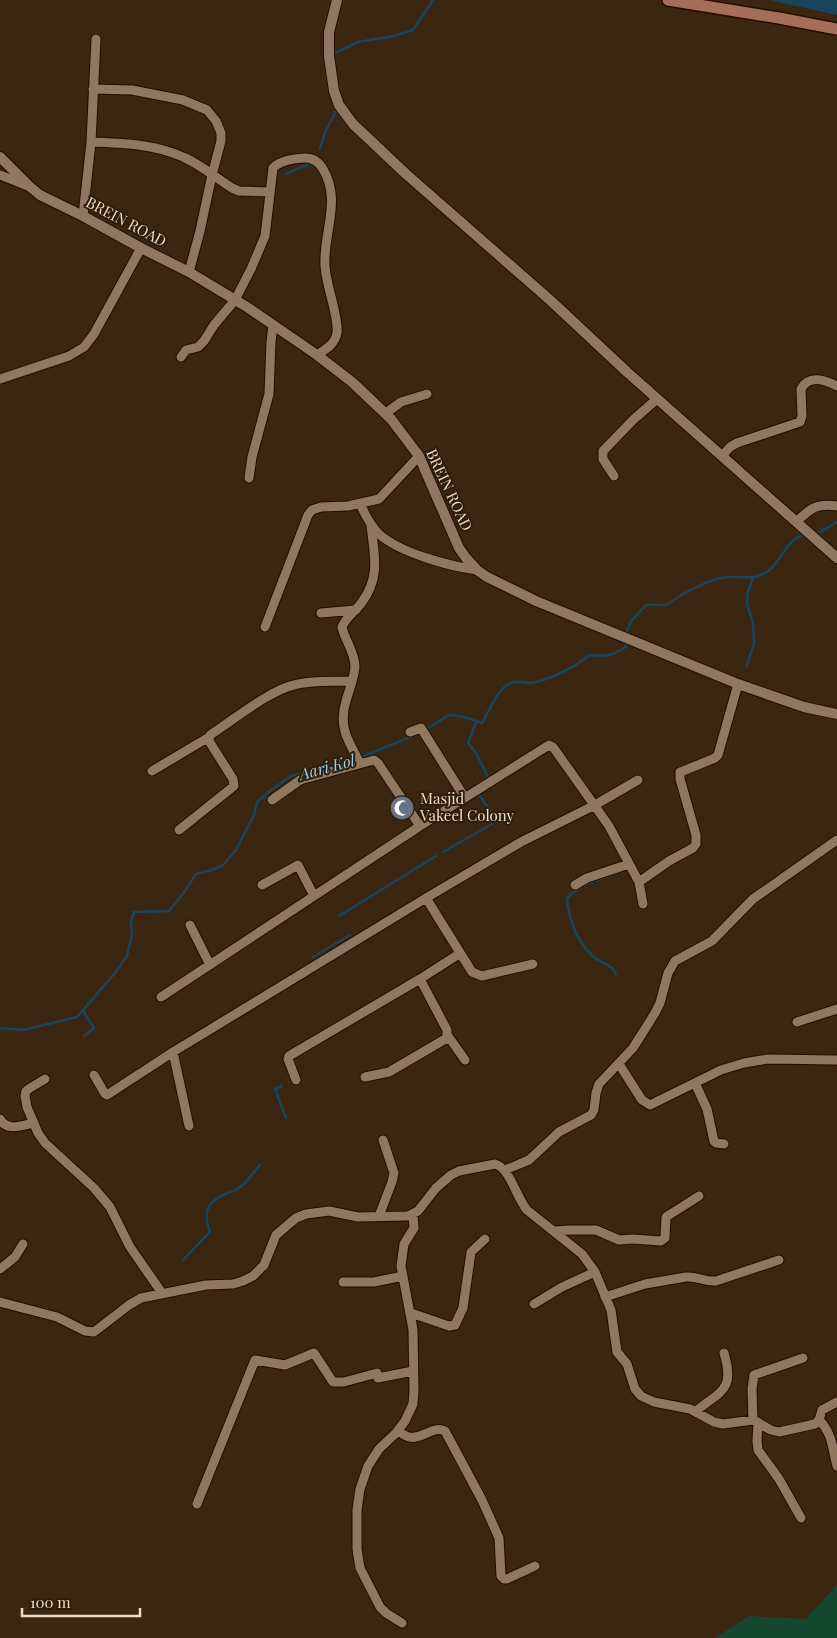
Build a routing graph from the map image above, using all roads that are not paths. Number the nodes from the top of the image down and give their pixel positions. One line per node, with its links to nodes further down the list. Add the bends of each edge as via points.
1 (337, 0): 22 (street, via 329,32 329,56 334,91 339,105 353,124)
2 (668, 0): 3 (main road)
3 (837, 30)
4 (96, 39): 5 (street)
5 (93, 89): 6 (street); 9 (street, via 143,91 183,100 207,110 221,133)
6 (91, 142): 9 (street, via 156,148 183,157); 12 (street)
7 (0, 157): 10 (street, BREIN ROAD)
8 (0, 175): 10 (street)
9 (212, 175): 11 (street, via 239,190); 14 (street)
10 (29, 186): 12 (street, BREIN ROAD)
11 (270, 192): 15 (street, via 266,236); 17 (street, via 271,172 275,166 305,158 316,160 321,165 332,190 324,263 337,331 331,344)
12 (83, 216): 13 (street, BREIN ROAD)
13 (141, 248): 14 (street, BREIN ROAD); 19 (street, via 84,348)
14 (189, 272): 15 (street, BREIN ROAD)
15 (234, 300): 16 (street, BREIN ROAD); 18 (street, via 202,344 186,350)
16 (273, 325): 17 (street, BREIN ROAD); 27 (street, via 269,394)
17 (317, 355): 23 (street, BREIN ROAD)
18 (181, 357)
19 (0, 379)
20 (837, 386): 25 (street, via 823,379 807,382 801,389 800,422 738,442)
21 (427, 394): 23 (street, via 402,402)
22 (658, 399): 25 (street); 26 (street, via 632,420 603,451 603,459)
23 (386, 413): 24 (street, BREIN ROAD)
24 (419, 456): 28 (street, via 379,499); 33 (street, BREIN ROAD, via 459,548)
25 (722, 456): 30 (street)
26 (614, 476)
27 (249, 478)
28 (360, 504): 31 (street); 36 (street, via 321,507 310,512)
29 (837, 506): 30 (street, via 816,506)
30 (796, 522): 32 (street)
31 (371, 525): 33 (street, via 379,534 404,548 435,561); 34 (street, via 375,577)
32 (837, 558)
33 (477, 570): 38 (street, BREIN ROAD, via 536,601)
34 (356, 610): 35 (street); 37 (street, via 342,627 354,660)
35 (321, 613)
36 (265, 627)
37 (352, 681): 41 (street, via 292,685); 42 (street, via 342,723)
38 (738, 684): 39 (street, BREIN ROAD, via 804,707); 52 (street, via 718,755 680,774 696,844)
39 (837, 714)
40 (410, 732): 45 (street, via 423,732)
41 (209, 737): 43 (street); 49 (street, via 210,744 233,778 234,786)
42 (358, 760): 46 (street, via 344,769 293,783); 48 (street, via 377,761)
43 (152, 771)
44 (638, 780): 47 (street)
45 (465, 798): 47 (street, via 549,745); 48 (street)
46 (272, 800)
47 (595, 805): 51 (street); 56 (street, via 521,842)
48 (420, 826): 55 (street)
49 (179, 830)
50 (837, 840): 70 (street, via 753,899 712,941 672,964 658,1007 633,1048)
51 (629, 864): 52 (street); 54 (street)
52 (639, 882): 57 (street)
53 (262, 885): 55 (street, via 298,865)
54 (576, 885)
55 (314, 896): 61 (street)
56 (426, 898): 59 (street); 67 (street)
57 (643, 904)
58 (190, 925): 61 (street)
59 (459, 954): 60 (street, via 478,976); 62 (street)
60 (533, 964)
61 (210, 965): 63 (street)
62 (420, 979): 66 (street); 74 (street, via 289,1056)
63 (161, 997)
64 (837, 1009): 65 (street)
65 (798, 1022)
66 (448, 1036): 68 (street); 72 (street, via 389,1072)
67 (173, 1052): 71 (street, via 107,1095); 78 (street)
68 (465, 1060)
69 (836, 1060): 75 (street, via 756,1060 721,1070)
70 (619, 1064): 75 (street, via 647,1104 654,1104); 81 (street, via 600,1084 594,1110 589,1117 559,1132 529,1160)
71 (94, 1075)
72 (365, 1077)
73 (45, 1079): 77 (street, via 26,1091)
74 (296, 1080)
75 (694, 1083): 80 (street, via 707,1109 714,1141)
76 (0, 1119): 77 (street, via 8,1127)
77 (34, 1123): 93 (street, via 45,1143 110,1207 130,1247)
78 (189, 1126)
79 (383, 1140): 84 (street, via 393,1178)
80 (724, 1144)
81 (505, 1170): 83 (street, via 495,1164 459,1171 436,1188); 85 (street, via 520,1202)
82 (699, 1196): 85 (street, via 666,1218 662,1241 619,1240 596,1230)
83 (413, 1214): 84 (street); 91 (street, via 414,1228 402,1251)
84 (379, 1216): 93 (street, via 358,1217 329,1211 306,1214 276,1235 264,1265 253,1276 233,1284)
85 (554, 1231): 90 (street, via 582,1254)
86 (485, 1239): 97 (street, via 471,1252 462,1308 455,1325)
87 (23, 1244): 89 (street, via 15,1257)
88 (778, 1260): 94 (street, via 716,1281 686,1277 645,1284)
89 (0, 1269)
90 (595, 1272): 94 (street); 96 (street)
91 (402, 1276): 92 (street, via 374,1282); 97 (street)
92 (343, 1282)
93 (162, 1293): 95 (street, via 141,1298 90,1332 57,1317)
94 (605, 1297): 102 (street, via 613,1319 616,1349 629,1368 637,1393 654,1402)
95 (0, 1302)
96 (534, 1304)
97 (411, 1314): 100 (street)
98 (724, 1353): 102 (street, via 728,1382)
99 (803, 1358): 104 (street, via 754,1375)
100 (413, 1371): 105 (street, via 413,1404); 107 (street, via 378,1378 377,1373 333,1382 314,1353 285,1365 255,1360)
101 (837, 1402): 103 (street, via 822,1410)
102 (696, 1412): 104 (street, via 723,1424)
103 (819, 1420): 104 (street, via 815,1424 779,1432); 106 (street, via 829,1432)
104 (756, 1421): 108 (street, via 758,1450 782,1484)
105 (398, 1431): 109 (street, via 410,1437 438,1429 445,1431 499,1538 501,1576 507,1579); 110 (street, via 372,1459 364,1474 357,1510 356,1549 360,1568 380,1607)
106 (837, 1466)
107 (197, 1504)
108 (800, 1518)
109 (535, 1566)
110 (402, 1624)

